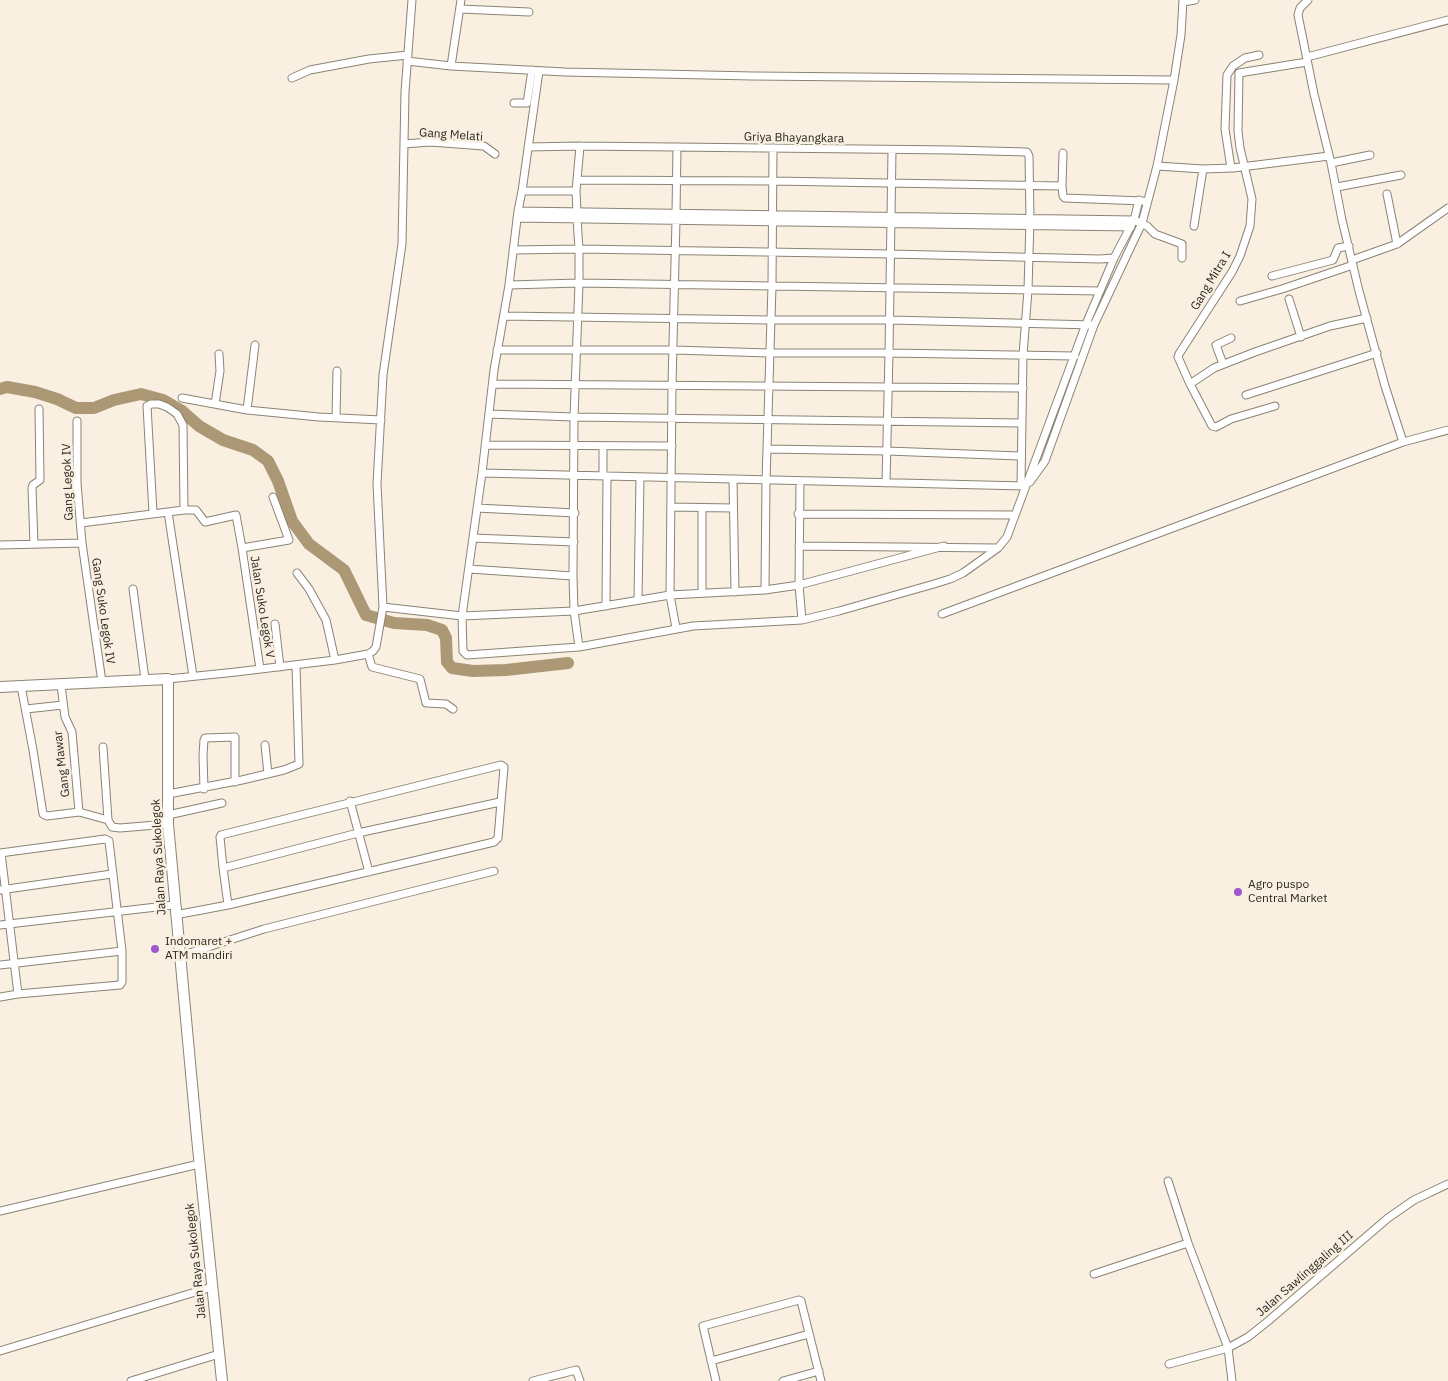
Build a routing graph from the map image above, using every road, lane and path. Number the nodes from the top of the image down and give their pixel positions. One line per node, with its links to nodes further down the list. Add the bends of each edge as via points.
1 (412, 0): 10 (street)
2 (461, 0): 6 (street)
3 (1195, 0): 5 (street)
4 (1308, 0): 11 (street, via 1298,15)
5 (1183, 1): 15 (street)
6 (460, 9): 7 (street); 12 (street)
7 (529, 12)
8 (1448, 20): 11 (street)
9 (1259, 55): 29 (street, via 1245,58 1232,66 1226,75 1225,129)
10 (408, 58): 12 (street); 14 (street, via 369,59 310,70); 17 (street)
11 (1307, 60): 26 (street); 28 (street, Gang Mitra I, via 1240,74 1238,131)
12 (451, 66): 13 (street)
13 (535, 71): 15 (street); 16 (street, via 527,103); 19 (street)
14 (292, 78)
15 (1174, 80): 27 (street)
16 (514, 103)
17 (404, 144): 24 (street, Gang Melati, via 430,142 484,146); 115 (street, via 402,244 383,375)
18 (580, 146): 19 (street, Griya Bhayangkara); 20 (street, Griya Bhayangkara); 32 (street)
19 (528, 147): 39 (street)
20 (677, 147): 21 (street, Griya Bhayangkara); 33 (street)
21 (772, 148): 22 (street, Griya Bhayangkara); 34 (street)
22 (892, 150): 35 (street); 36 (street, Griya Bhayangkara, via 1025,152 1029,156)
23 (1063, 153): 37 (street)
24 (495, 154)
25 (1370, 155): 26 (street)
26 (1330, 160): 28 (street); 38 (street)
27 (1157, 166): 30 (street); 43 (street)
28 (1245, 167): 29 (street); 99 (street, Gang Mitra I, via 1252,199 1250,226 1232,272 1179,354)
29 (1232, 168): 30 (street)
30 (1203, 169): 53 (street)
31 (1401, 175): 38 (street)
32 (578, 180): 33 (street); 40 (street)
33 (677, 181): 34 (street); 47 (street)
34 (773, 181): 35 (street); 48 (street)
35 (892, 183): 36 (street); 49 (street)
36 (1030, 185): 37 (street); 50 (street)
37 (1062, 186): 42 (street, via 1068,199)
38 (1337, 187): 55 (street)
39 (522, 191): 40 (street); 45 (street)
40 (576, 191): 46 (street)
41 (1387, 194): 54 (street)
42 (1139, 200): 43 (street); 51 (street)
43 (1148, 201): 52 (street)
44 (1448, 208): 54 (street)
45 (517, 215): 46 (street); 57 (street)
46 (577, 216): 47 (street); 56 (street)
47 (676, 217): 48 (street); 58 (street)
48 (773, 219): 49 (street); 59 (street)
49 (891, 220): 50 (street); 60 (street)
50 (1029, 223): 51 (street); 61 (street)
51 (1132, 223): 52 (street); 62 (street)
52 (1142, 223): 63 (street, via 1155,234 1182,244); 82 (street)
53 (1194, 226)
54 (1397, 244): 64 (street)
55 (1349, 246): 64 (street); 65 (street, via 1338,248 1333,260)
56 (579, 249): 57 (street); 58 (street); 66 (street)
57 (513, 250): 67 (street)
58 (675, 251): 59 (street); 68 (street)
59 (772, 253): 60 (street); 69 (street)
60 (891, 254): 61 (street); 70 (street)
61 (1028, 256): 62 (street); 71 (street)
62 (1114, 258): 72 (street)
63 (1182, 258)
64 (1352, 263): 74 (street); 78 (street)
65 (1272, 276)
66 (579, 284): 67 (street); 68 (street); 76 (street)
67 (509, 285): 75 (street)
68 (675, 285): 69 (street); 77 (street)
69 (772, 286): 70 (street); 79 (street)
70 (891, 288): 71 (street); 80 (street)
71 (1028, 290): 72 (street); 81 (street)
72 (1100, 291): 82 (street)
73 (1290, 300): 83 (street)
74 (1240, 301)
75 (504, 316): 76 (street); 86 (street)
76 (578, 317): 77 (street); 87 (street)
77 (675, 318): 79 (street); 88 (street)
78 (1367, 318): 83 (street, via 1330,326); 90 (street)
79 (770, 320): 80 (street); 92 (street)
80 (890, 320): 81 (street); 89 (street)
81 (1024, 323): 82 (street); 93 (street)
82 (1090, 324): 94 (street); 137 (street, via 1045,461)
83 (1301, 337): 95 (street)
84 (1231, 338): 95 (street, via 1216,345)
85 (255, 344): 109 (street)
86 (498, 350): 87 (street); 97 (street)
87 (576, 350): 88 (street); 98 (street)
88 (674, 350): 92 (street); 100 (street)
89 (889, 353): 92 (street); 93 (street); 102 (street)
90 (1377, 353): 104 (street); 120 (street)
91 (219, 354): 106 (street)
92 (769, 354): 101 (street)
93 (1023, 355): 94 (street); 103 (street)
94 (1075, 356): 137 (street)
95 (1223, 364): 99 (street)
96 (337, 371): 113 (street)
97 (493, 384): 98 (street); 110 (street)
98 (576, 384): 100 (street); 111 (street)
99 (1190, 384): 107 (street, via 1214,427)
100 (672, 385): 101 (street); 112 (street)
101 (770, 386): 102 (street); 116 (street)
102 (888, 386): 103 (street); 117 (street)
103 (1023, 388): 118 (street)
104 (1246, 394)
105 (182, 398): 106 (street)
106 (215, 404): 109 (street)
107 (1275, 406)
108 (38, 409): 153 (street, via 40,480 32,488)
109 (246, 410): 113 (street)
110 (489, 414): 111 (street); 121 (street)
111 (574, 417): 112 (street); 122 (street)
112 (672, 417): 116 (street); 124 (street)
113 (336, 418): 115 (street)
114 (77, 420): 149 (street, Gang Legok IV)
115 (380, 420): 170 (street, via 377,484)
116 (768, 420): 117 (street); 125 (street)
117 (888, 420): 118 (street); 126 (street)
118 (1022, 423): 127 (street)
119 (1448, 430): 120 (street)
120 (1403, 442): 172 (street)
121 (485, 445): 122 (street); 128 (street)
122 (574, 445): 123 (street); 129 (street)
123 (603, 446): 124 (street); 130 (street)
124 (672, 446): 132 (street)
125 (768, 449): 126 (street); 134 (street)
126 (887, 450): 127 (street); 136 (street)
127 (1020, 456): 137 (street)
128 (482, 474): 129 (street); 140 (street)
129 (574, 476): 130 (street); 146 (street)
130 (605, 476): 131 (street); 169 (street)
131 (640, 477): 132 (street); 168 (street)
132 (672, 478): 133 (street); 139 (street)
133 (733, 480): 134 (street); 142 (street)
134 (766, 481): 135 (street); 164 (street)
135 (800, 482): 136 (street); 147 (street)
136 (886, 482): 137 (street)
137 (1025, 486): 148 (street)
138 (274, 497): 157 (street, Jalan Suko Legok V, via 289,540)
139 (672, 507): 141 (street); 167 (street)
140 (478, 508): 146 (street); 150 (street)
141 (702, 508): 142 (street); 166 (street)
142 (733, 508): 165 (street)
143 (184, 510): 144 (street); 145 (street, via 183,425 177,414 167,407 151,404 147,406); 157 (street, Jalan Suko Legok V, via 197,510 205,522 236,516)
144 (168, 512): 145 (street); 183 (street)
145 (152, 513): 149 (street)
146 (575, 513): 151 (street)
147 (798, 514): 148 (street); 155 (street)
148 (1015, 515): 158 (street, via 1007,536)
149 (81, 523): 152 (street, Gang Legok IV)
150 (473, 538): 151 (street); 159 (street)
151 (574, 542): 161 (street)
152 (82, 543): 153 (street); 186 (street, Gang Suko Legok IV)
153 (34, 544): 154 (street)
154 (0, 545)
155 (799, 546): 156 (street); 162 (street)
156 (944, 546): 158 (street); 162 (street)
157 (242, 548): 182 (street, Jalan Suko Legok V)
158 (998, 548): 174 (street, via 950,579)
159 (469, 569): 161 (street); 173 (street)
160 (297, 573): 179 (street, via 326,620)
161 (573, 576): 171 (street)
162 (800, 585): 164 (street); 174 (street)
163 (133, 589): 185 (street)
164 (765, 590): 165 (street)
165 (735, 592): 166 (street)
166 (702, 593): 167 (street)
167 (670, 595): 168 (street); 176 (street)
168 (638, 600): 169 (street)
169 (606, 606): 171 (street)
170 (383, 607): 173 (street); 178 (street, via 375,650)
171 (574, 611): 173 (street); 177 (street)
172 (942, 614)
173 (462, 616): 177 (street, via 465,655)
174 (802, 620): 176 (street)
175 (275, 624): 181 (street)
176 (676, 628): 177 (street)
177 (579, 647)
178 (368, 654): 179 (street); 192 (street, via 372,668 420,679 426,703 446,704)
179 (335, 660): 180 (street)
180 (296, 665): 181 (street); 195 (street, via 300,762)
181 (280, 667): 182 (street)
182 (260, 669): 183 (street)
183 (193, 676): 184 (street)
184 (168, 678): 185 (street); 198 (street, Jalan Raya Sukolegok)
185 (145, 679): 186 (street)
186 (102, 682): 187 (street)
187 (61, 685): 188 (street); 190 (street, Gang Mawar)
188 (21, 686): 189 (street); 191 (street)
189 (0, 687)
190 (63, 705): 191 (street); 202 (street, Gang Mawar, via 72,732)
191 (26, 709): 202 (street, via 42,812 47,816)
192 (453, 709)
193 (265, 745): 195 (street)
194 (103, 747): 203 (street)
195 (268, 774): 196 (street)
196 (235, 782): 197 (street); 197 (street, via 234,738 205,738)
197 (204, 789): 198 (street)
198 (168, 794): 204 (street, Jalan Raya Sukolegok)
199 (350, 801): 200 (street, via 501,764 504,767); 205 (street); 207 (street, via 221,835)
200 (500, 802): 205 (street); 209 (street, via 498,838 494,842)
201 (222, 804): 204 (street)
202 (79, 812): 203 (street)
203 (108, 820): 204 (street, via 112,827 120,828)
204 (168, 820): 213 (street, Jalan Raya Sukolegok)
205 (358, 833): 207 (street); 209 (street)
206 (1, 853): 210 (street, via 106,839 109,841); 211 (street)
207 (223, 868): 212 (street)
208 (494, 870): 218 (street, via 264,929)
209 (369, 872): 212 (street)
210 (112, 874): 211 (street); 214 (street)
211 (3, 889): 215 (street)
212 (228, 905): 213 (street)
213 (175, 910): 214 (street); 218 (street, Jalan Raya Sukolegok)
214 (118, 911): 215 (street); 217 (street)
215 (10, 924): 216 (street); 219 (street)
216 (0, 925)
217 (122, 951): 219 (street); 221 (street, via 120,985)
218 (180, 956): 223 (street, Jalan Raya Sukolegok)
219 (15, 962): 220 (street); 221 (street)
220 (0, 965)
221 (18, 994): 222 (street)
222 (0, 997)
223 (199, 1164): 226 (street); 229 (street, Jalan Raya Sukolegok)
224 (1168, 1181): 227 (street)
225 (1448, 1184): 231 (street, Jalan Sawlinggaling III, via 1414,1200 1388,1218 1267,1322)
226 (0, 1211)
227 (1188, 1242): 228 (street); 231 (street)
228 (1094, 1274)
229 (212, 1287): 232 (street); 233 (street, Jalan Raya Sukolegok)
230 (809, 1334): 234 (street); 234 (street, via 799,1300 704,1325); 236 (street)
231 (1228, 1348): 235 (street, Jalan Sawlinggaling III); 244 (street)
232 (0, 1351)
233 (219, 1354): 238 (street); 239 (street, Jalan Raya Sukolegok)
234 (711, 1360): 241 (street)
235 (1169, 1364)
236 (819, 1371): 242 (street); 243 (street)
237 (538, 1380): 240 (street, via 576,1370)
238 (131, 1381)
239 (222, 1381)
240 (580, 1381)
241 (716, 1381)
242 (782, 1381)
243 (821, 1381)
244 (1232, 1381)

